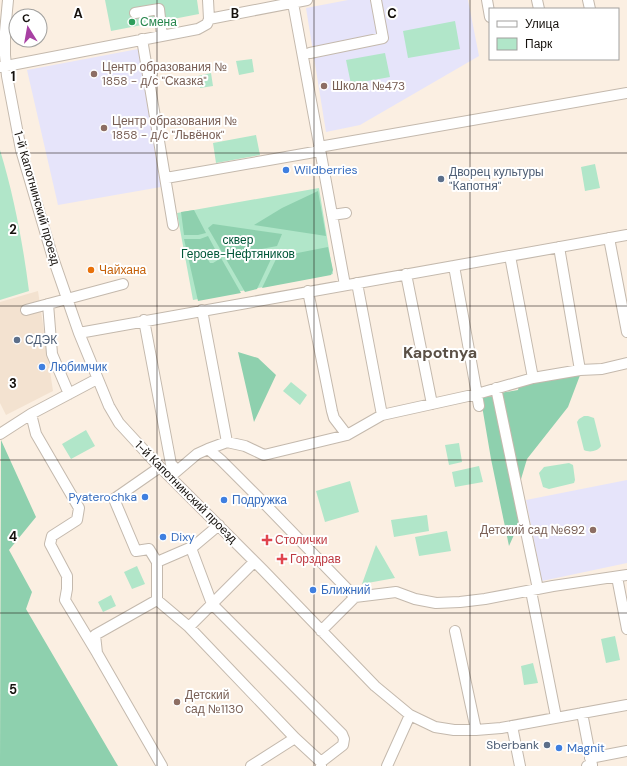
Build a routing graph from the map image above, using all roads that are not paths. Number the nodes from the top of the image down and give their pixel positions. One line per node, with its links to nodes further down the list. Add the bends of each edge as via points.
1 (8, 0): 13 (street, 1-й Капотнинский проезд)
2 (208, 0): 9 (street)
3 (307, 0): 6 (street)
4 (376, 0): 12 (street, via 383,38)
5 (487, 0): 7 (street)
6 (292, 3): 9 (street); 15 (street)
7 (489, 11)
8 (135, 13): 10 (street, via 159,9)
9 (209, 19): 10 (street, via 207,24 198,29)
10 (162, 36): 11 (street)
11 (142, 39): 13 (street); 16 (street)
12 (310, 53)
13 (3, 66): 30 (street, 1-й Капотнинский проезд, via 20,150)
14 (627, 93): 15 (street)
15 (320, 149): 16 (street); 18 (street)
16 (166, 178): 19 (street)
17 (346, 213): 18 (street)
18 (332, 215): 28 (street)
19 (173, 225)
20 (627, 235): 21 (street)
21 (609, 238): 22 (street); 35 (street)
22 (559, 247): 23 (street); 38 (street)
23 (510, 256): 24 (street); 39 (street)
24 (454, 266): 25 (street); 43 (street)
25 (406, 274): 26 (street); 44 (street)
26 (357, 283): 28 (street); 47 (street)
27 (124, 284): 30 (street)
28 (345, 285): 29 (street)
29 (308, 291): 33 (street); 49 (street, via 332,411)
30 (67, 299): 31 (street); 36 (street, 1-й Капотнинский проезд)
31 (48, 304): 32 (street); 42 (street, via 52,354)
32 (26, 310)
33 (202, 310): 34 (street); 50 (street)
34 (144, 320): 36 (street); 53 (street)
35 (627, 332)
36 (78, 333): 40 (street, 1-й Капотнинский проезд)
37 (627, 363): 38 (street, via 602,369)
38 (580, 370): 39 (street)
39 (534, 378): 41 (street)
40 (98, 379): 42 (street); 52 (street, 1-й Капотнинский проезд, via 119,423)
41 (496, 388): 43 (street); 59 (street)
42 (69, 394): 46 (street)
43 (477, 394): 44 (street); 45 (street)
44 (432, 404): 47 (street)
45 (479, 406)
46 (31, 414): 48 (street); 67 (street, via 36,434 79,508 77,520 52,536 50,544 67,576 65,600)
47 (382, 415): 49 (street)
48 (0, 434)
49 (347, 436): 50 (street, via 264,454)
50 (227, 442): 51 (street)
51 (208, 449): 53 (street, via 197,454); 60 (street)
52 (160, 467): 53 (street, 1-й Капотнинский проезд); 56 (street, via 114,499 136,551 149,549)
53 (173, 473): 54 (street, 1-й Капотнинский проезд)
54 (219, 525): 55 (street); 57 (street, 1-й Капотнинский проезд)
55 (191, 548): 56 (street); 62 (street)
56 (157, 562): 61 (street)
57 (254, 562): 62 (street); 65 (street, 1-й Капотнинский проезд)
58 (622, 576): 59 (street); 64 (street)
59 (535, 590): 60 (street, via 485,599 436,603 396,592); 71 (street)
60 (356, 597): 65 (street)
61 (157, 600): 63 (street); 67 (street, via 96,635)
62 (212, 604): 63 (street); 77 (street, via 342,734 343,744)
63 (189, 627): 74 (street)
64 (627, 629)
65 (321, 631): 70 (street, 1-й Капотнинский проезд, via 375,686)
66 (455, 631): 73 (street)
67 (97, 653): 78 (street)
68 (627, 705): 69 (street, 1-й Капотнинский проезд)
69 (582, 712): 71 (street, 1-й Капотнинский проезд); 76 (street)
70 (410, 715): 73 (street, 1-й Капотнинский проезд, via 435,727); 80 (street)
71 (556, 717): 72 (street, 1-й Капотнинский проезд)
72 (512, 726): 73 (street, 1-й Капотнинский проезд); 81 (street)
73 (476, 730)
74 (295, 738): 77 (street); 79 (street)
75 (627, 751): 76 (street)
76 (589, 762)
77 (321, 764)
78 (162, 766)
79 (251, 766)
80 (387, 766)
81 (520, 766)

